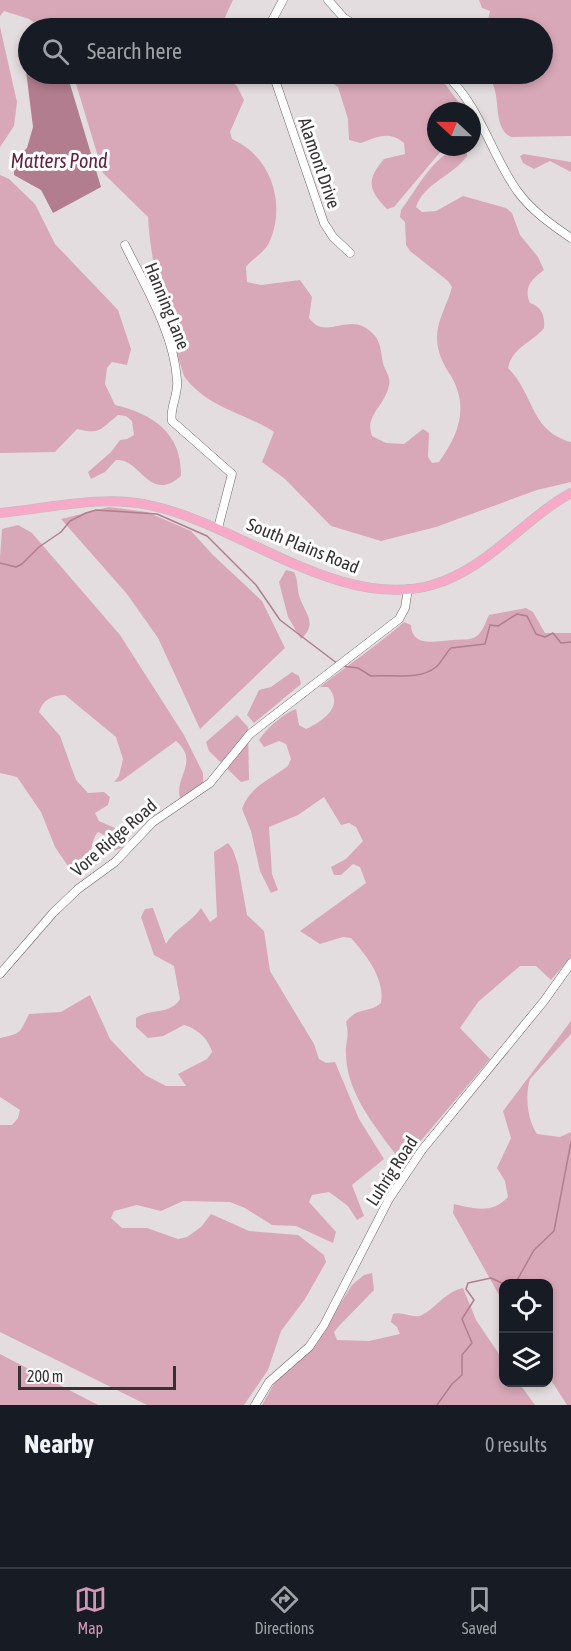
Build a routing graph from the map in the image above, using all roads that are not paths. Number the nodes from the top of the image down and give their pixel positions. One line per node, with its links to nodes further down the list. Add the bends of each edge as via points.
1 (283, 0): 3 (street)
2 (328, 0): 4 (street)
3 (273, 18)
4 (345, 18)
5 (276, 84): 9 (street, Alamont Drive, via 324,223)
6 (454, 84): 7 (street, via 465,96 519,193)
7 (570, 238)
8 (125, 245): 12 (street, Hanning Lane, via 167,336 177,379 172,421 232,474)
9 (350, 253)
10 (571, 493): 13 (main road, South Plains Road, via 474,566 431,585)
11 (0, 513): 12 (main road, South Plains Road, via 134,502)
12 (218, 528): 13 (main road, South Plains Road, via 339,581 384,591)
13 (408, 589): 15 (street, Vore Ridge Road, via 399,620 258,728 236,748 210,783 153,822 115,862 78,889)
14 (571, 963): 16 (street, Luhrig Road, via 422,1150 389,1199 324,1325 309,1347 268,1382)
15 (0, 974)
16 (255, 1405)

